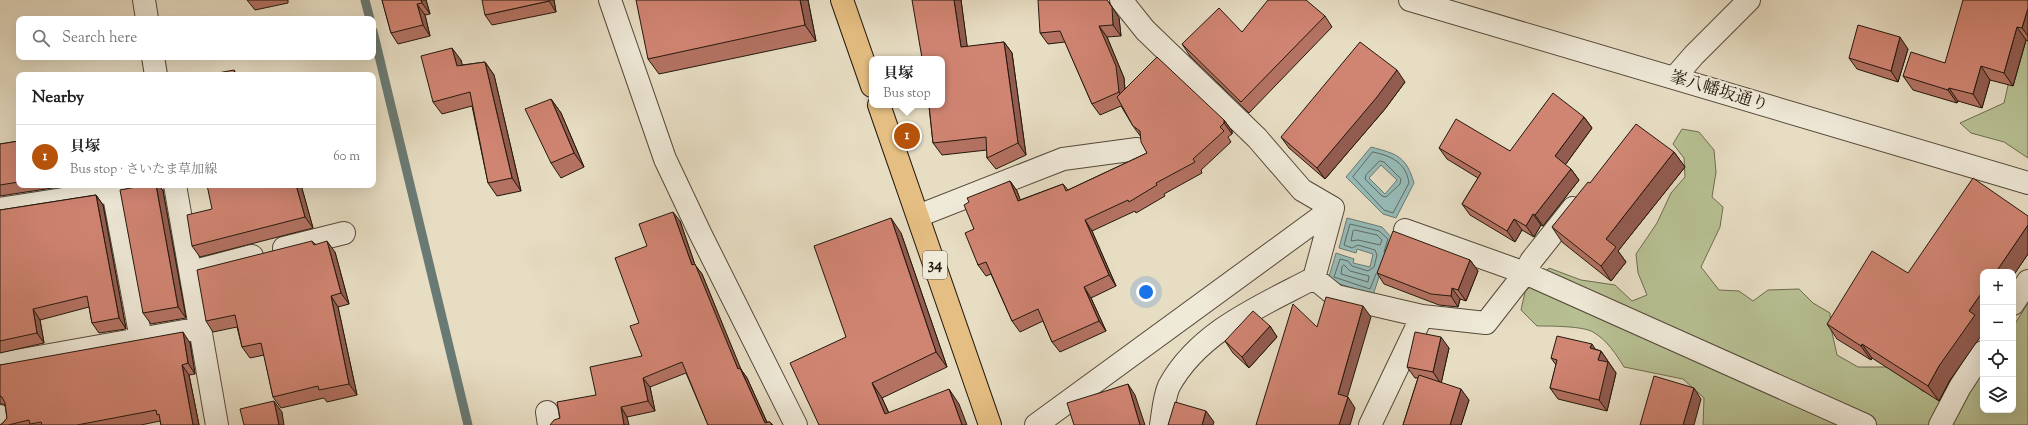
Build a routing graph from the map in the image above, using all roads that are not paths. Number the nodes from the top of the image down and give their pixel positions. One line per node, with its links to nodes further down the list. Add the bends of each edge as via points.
1 (144, 0): 7 (street)
2 (610, 0): 38 (street, via 665,159)
3 (842, 0): 10 (main road)
4 (1121, 0): 19 (street, via 1145,30 1256,138 1302,190)
5 (1410, 0): 11 (street, 峯八幡坂通り)
6 (1749, 0): 11 (street)
7 (147, 16)
8 (153, 60): 9 (street)
9 (155, 72)
10 (869, 77)
11 (1674, 78): 14 (street, 峯八幡坂通り)
12 (880, 108): 21 (main road, 34)
13 (1137, 149): 21 (street, via 1063,159)
14 (2028, 183)
15 (133, 188): 17 (street)
16 (176, 188): 24 (street)
17 (113, 191): 20 (street); 31 (street)
18 (1587, 191): 25 (street, via 1531,261)
19 (1333, 208): 26 (street); 40 (street)
20 (0, 209)
21 (918, 216): 39 (main road, 34)
22 (1405, 230): 25 (street)
23 (344, 233): 24 (street)
24 (191, 272): 30 (street)
25 (1525, 273): 29 (street, via 1486,324); 42 (street)
26 (1314, 278): 29 (street, via 1336,296); 41 (street, via 1226,325 1190,356 1168,387)
27 (2028, 281): 28 (street)
28 (2016, 299)
29 (1422, 316): 35 (street)
30 (201, 328): 31 (street); 37 (street)
31 (141, 339): 33 (street)
32 (1980, 357): 43 (street)
33 (0, 364)
34 (0, 416): 36 (street)
35 (1378, 423)
36 (2, 425)
37 (217, 425)
38 (796, 425)
39 (990, 425)
40 (1036, 425)
41 (1161, 425)
42 (1865, 425)
43 (1940, 425)

